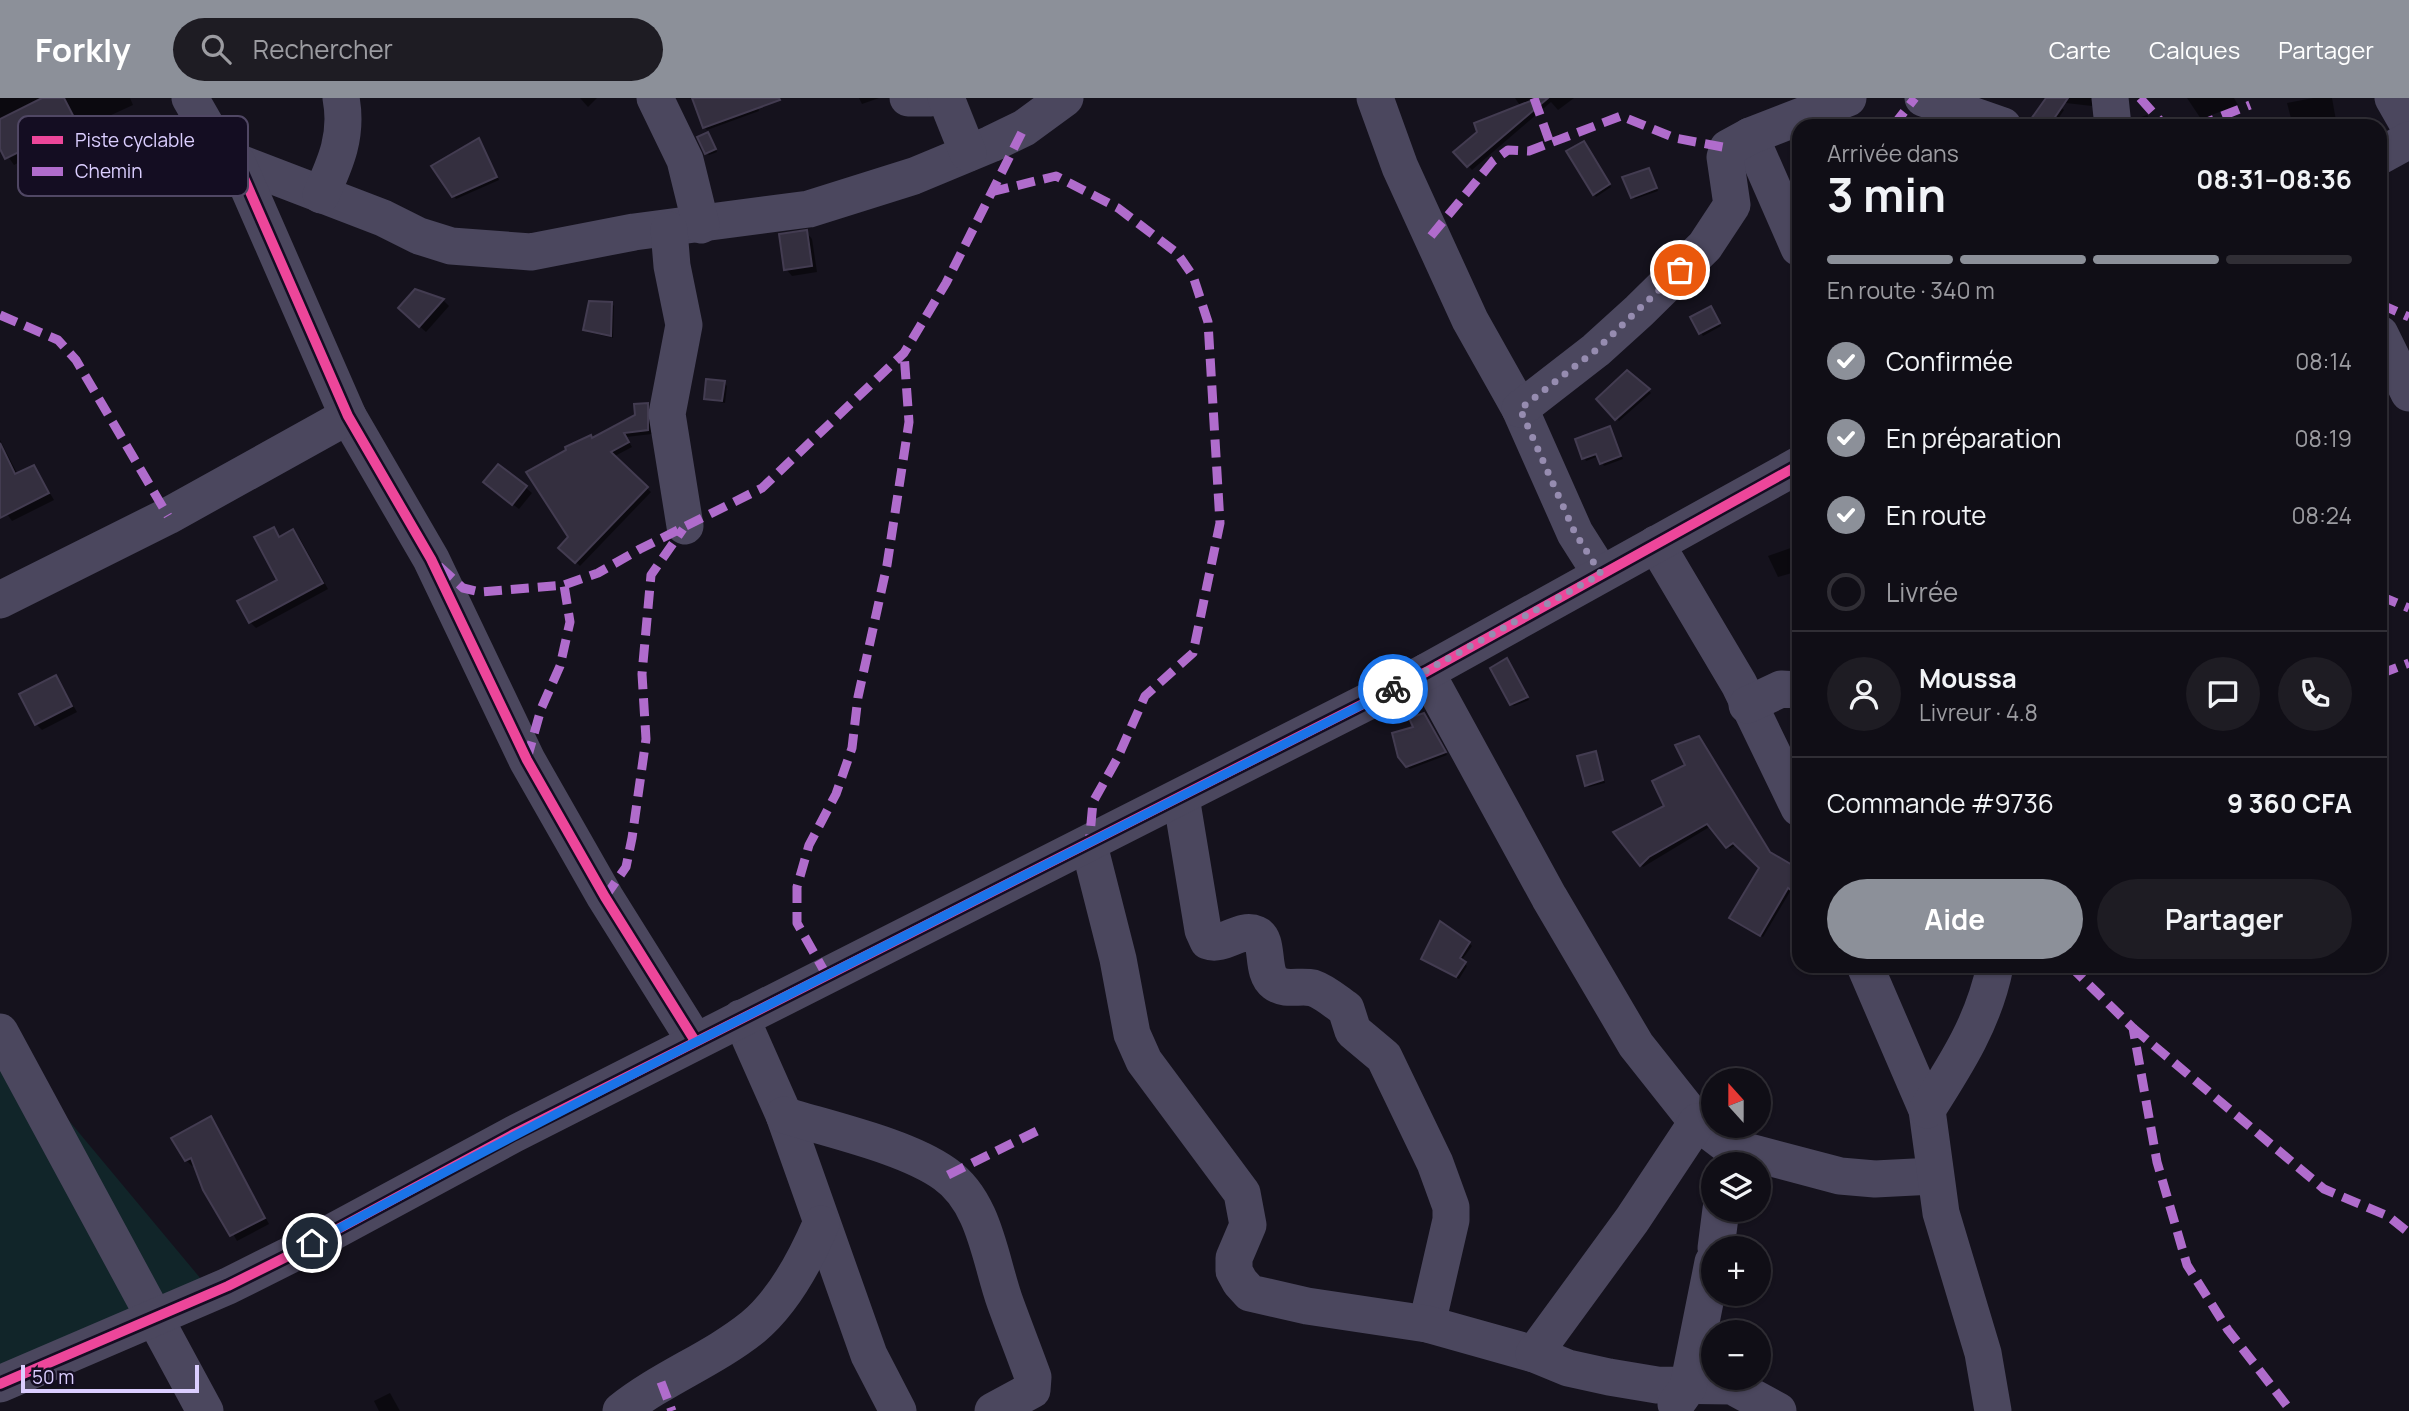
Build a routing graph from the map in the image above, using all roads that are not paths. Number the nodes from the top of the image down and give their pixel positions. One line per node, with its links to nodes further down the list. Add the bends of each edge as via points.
1 (190, 98): 13 (street)
2 (341, 98): 25 (street, via 345,128)
3 (656, 98): 26 (street, via 685,160)
4 (908, 98): 5 (street)
5 (931, 98)
6 (946, 98): 22 (street)
7 (1065, 98): 22 (street, via 1024,128)
8 (1374, 98): 30 (street, via 1400,167 1470,320)
9 (1848, 98): 14 (street)
10 (1923, 98): 15 (street)
11 (2110, 98): 16 (street)
12 (2393, 98): 18 (street)
13 (200, 116)
14 (1794, 119)
15 (1983, 119)
16 (2112, 119)
17 (1792, 120): 19 (street)
18 (2409, 126)
19 (1750, 136): 27 (street); 30 (street, via 1728,148 1725,156 1732,205 1705,246 1596,350)
20 (2409, 140): 21 (street)
21 (2387, 152)
22 (968, 153): 26 (street, via 914,176 809,209)
23 (248, 166): 25 (street)
24 (248, 187): 31 (street)
25 (321, 195): 26 (street, via 419,236 488,251 531,252)
26 (685, 227): 33 (street, via 672,266 684,325 667,414)
27 (1792, 232)
28 (2387, 348): 29 (street)
29 (2409, 393)
30 (1520, 409): 35 (street, via 1575,533)
31 (348, 416): 36 (street, via 168,516); 47 (street, via 431,559 527,760)
32 (1792, 469): 34 (street)
33 (685, 526)
34 (1656, 544): 35 (street); 39 (street)
35 (1601, 574): 37 (street)
36 (0, 600)
37 (1426, 672): 41 (street); 50 (street, via 1636,1045)
38 (1792, 690): 39 (street, via 1780,689)
39 (1747, 705): 40 (street)
40 (1792, 794)
41 (1181, 797): 42 (street); 57 (street, via 1204,936 1213,943 1258,934 1266,970 1274,983 1311,988 1346,1009 1353,1031 1384,1057 1435,1163 1451,1220)
42 (1089, 845): 45 (street); 57 (street, via 1132,1034 1144,1061 1242,1193 1248,1225 1234,1258 1240,1282 1250,1293 1307,1306)
43 (1869, 973): 48 (street)
44 (1994, 973): 48 (street, via 1975,1032)
45 (741, 1018): 47 (street); 49 (street)
46 (0, 1032): 56 (street)
47 (695, 1041): 56 (street, via 276,1262)
48 (1927, 1110): 53 (street)
49 (784, 1115): 54 (street); 64 (street, via 925,1161 948,1175 958,1188 984,1229 1033,1377 1032,1390)
50 (1697, 1122): 51 (street); 58 (street)
51 (1726, 1152)
52 (1771, 1163): 53 (street, via 1875,1179)
53 (1934, 1176): 66 (street, via 1952,1255 1983,1353)
54 (821, 1224): 62 (street, via 763,1318); 63 (street, via 869,1355)
55 (1702, 1306): 60 (street)
56 (156, 1317): 59 (street); 61 (street)
57 (1427, 1324): 58 (street)
58 (1534, 1354): 60 (street)
59 (0, 1384)
60 (1680, 1399): 65 (street, via 1732,1386)
61 (205, 1411)
62 (621, 1411)
63 (898, 1411)
64 (993, 1411)
65 (1779, 1411)
66 (1993, 1411)

